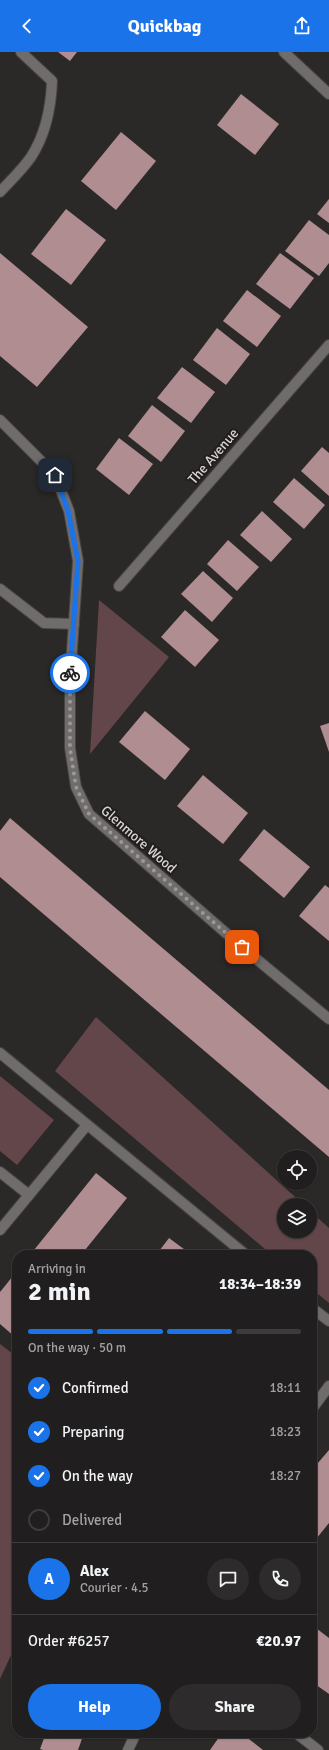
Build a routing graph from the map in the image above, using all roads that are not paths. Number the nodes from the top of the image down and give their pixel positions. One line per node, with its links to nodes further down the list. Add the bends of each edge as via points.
1 (21, 52): 4 (street, via 52,81 51,103 43,132 30,158)
2 (284, 52): 3 (street)
3 (329, 94)
4 (0, 192)
5 (329, 344): 7 (street, The Avenue)
6 (0, 420): 9 (street, Glenmore Wood, via 55,475 68,511 78,561)
7 (119, 586)
8 (0, 589): 9 (street, via 44,623)
9 (74, 624): 10 (street, Glenmore Wood, via 70,680 70,748 76,787 89,814)
10 (329, 1019)
11 (0, 1054): 12 (street)
12 (87, 1126): 14 (street); 16 (street)
13 (0, 1172): 14 (street)
14 (29, 1195): 15 (street)
15 (0, 1230)
16 (240, 1250)
17 (317, 1312): 18 (street)
18 (329, 1321)
19 (329, 1386): 20 (street)
20 (317, 1402)
21 (134, 1738): 23 (street)
22 (302, 1738): 24 (street)
23 (128, 1750)
24 (318, 1750)

